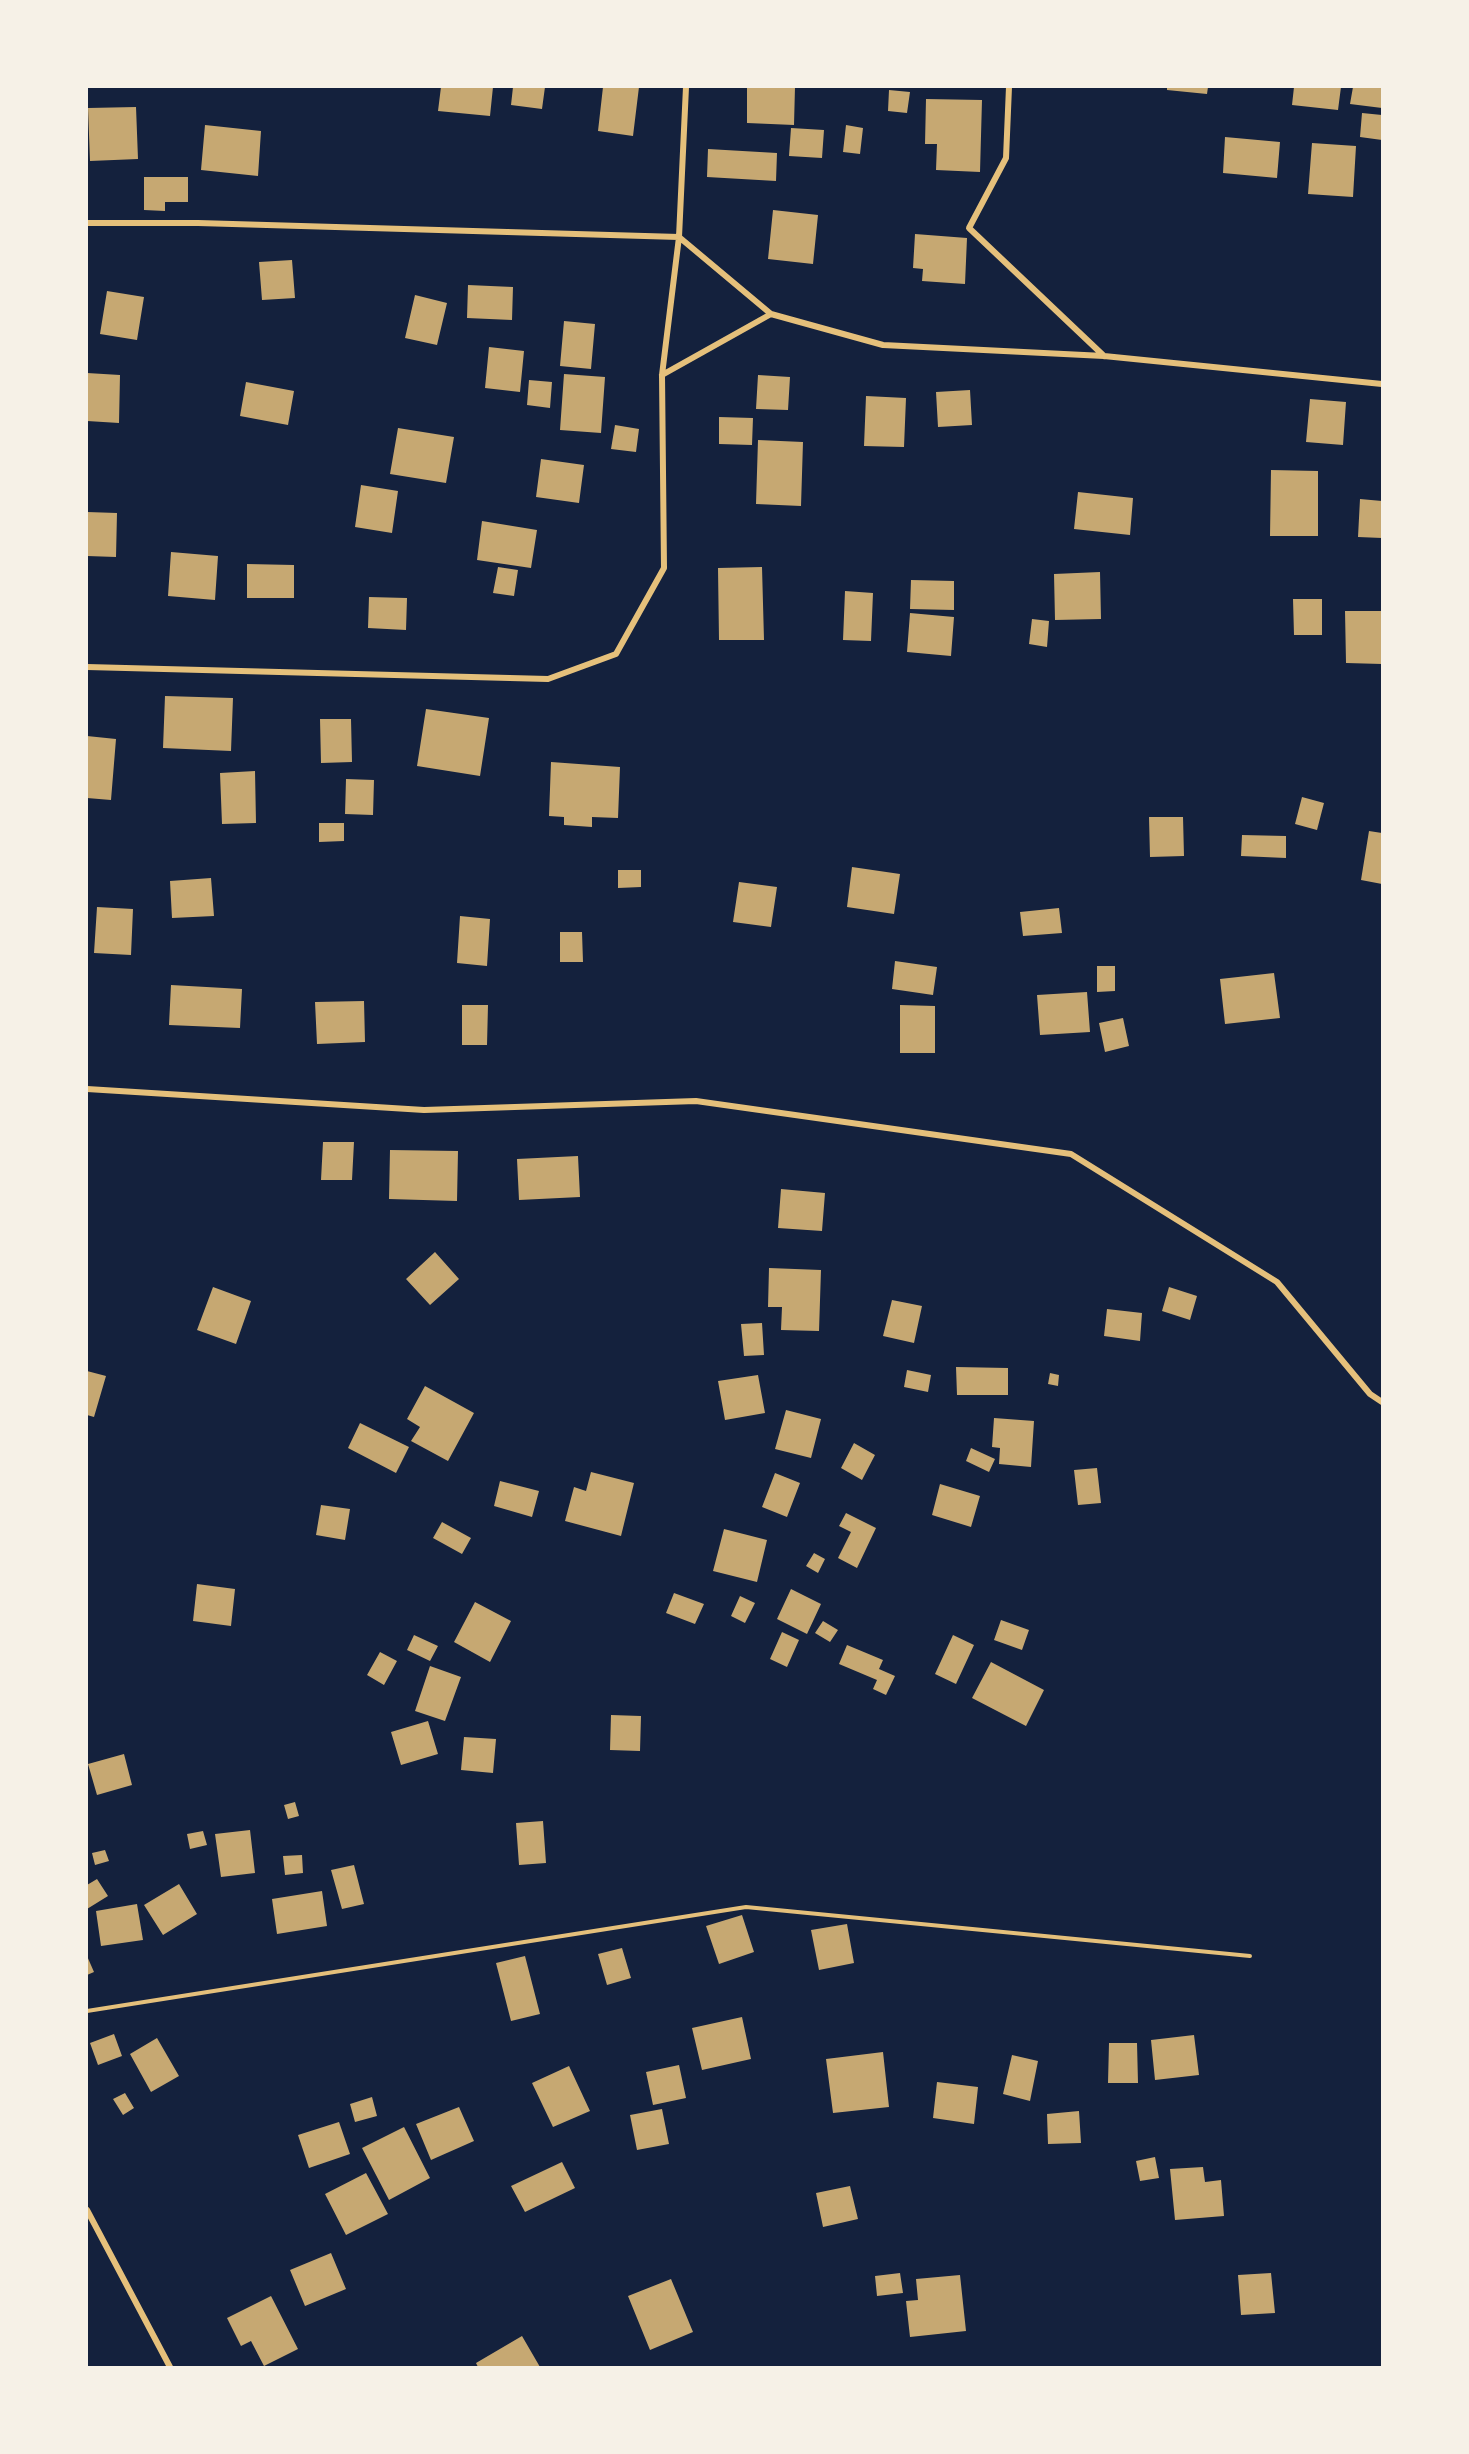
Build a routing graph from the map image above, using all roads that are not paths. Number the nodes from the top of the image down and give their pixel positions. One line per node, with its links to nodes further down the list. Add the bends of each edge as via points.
1 (686, 87): 4 (street)
2 (1010, 87): 6 (street, via 1006,158 969,228)
3 (87, 223): 4 (street)
4 (679, 237): 5 (street); 7 (street)
5 (771, 314): 6 (street, via 883,345); 7 (street)
6 (1104, 356): 8 (street)
7 (662, 375): 9 (street, via 664,568 616,654 548,680)
8 (1382, 384)
9 (87, 667)
10 (87, 1089): 11 (street, via 424,1110 696,1101 1071,1154 1277,1282 1370,1394)
11 (1382, 1402)
12 (87, 2210): 13 (street)
13 (170, 2367)

